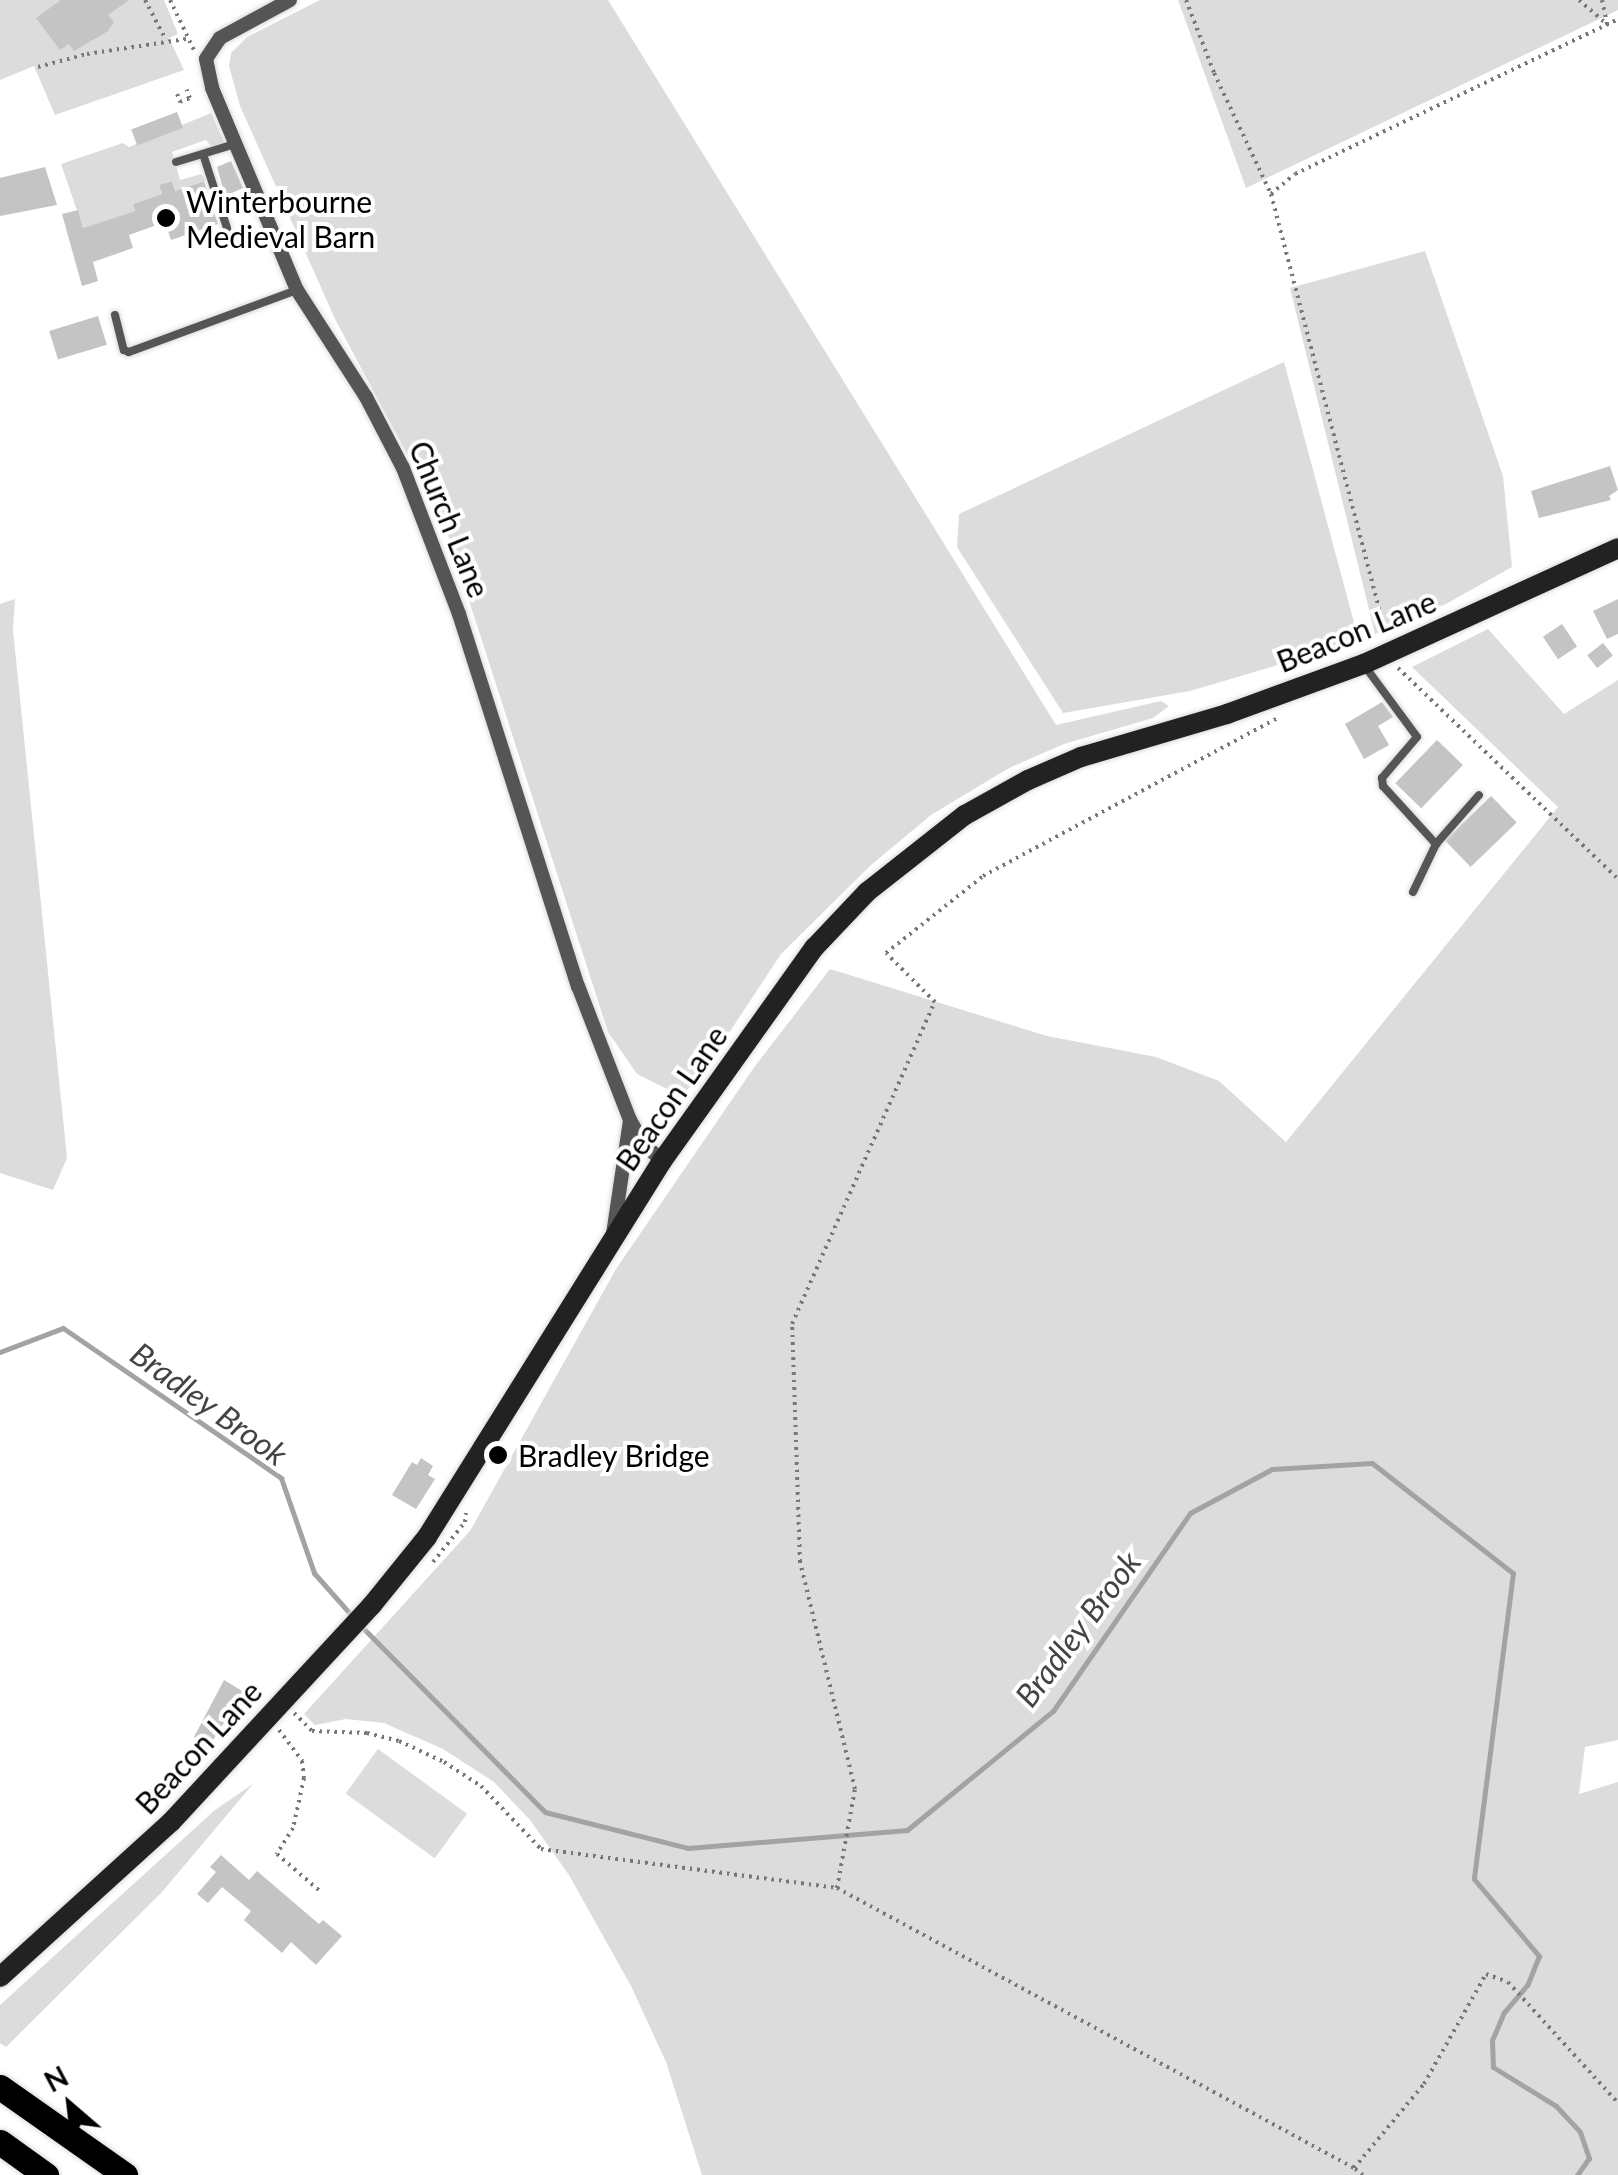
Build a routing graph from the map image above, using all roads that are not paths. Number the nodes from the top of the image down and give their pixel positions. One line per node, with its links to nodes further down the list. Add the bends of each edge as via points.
1 (290, 0): 2 (street, Church Lane, via 220,38 206,60)
2 (235, 144): 3 (lane); 6 (street, Church Lane)
3 (203, 154): 4 (lane); 5 (lane)
4 (176, 162)
5 (227, 228)
6 (297, 290): 7 (lane, via 130,352); 13 (street, Church Lane, via 366,397 402,468 459,614 578,986)
7 (115, 315)
8 (1618, 548): 9 (main road, Beacon Lane)
9 (1364, 664): 11 (lane, via 1416,738 1382,778 1383,786); 14 (main road, Beacon Lane, via 1081,757 965,816 867,892 814,948)
10 (1479, 795): 11 (lane)
11 (1436, 844): 12 (lane)
12 (1413, 892)
13 (630, 1120): 14 (street, Church Lane); 15 (street, Church Lane)
14 (662, 1161): 15 (main road, Beacon Lane)
15 (613, 1235): 16 (main road, Beacon Lane, via 462,1486 372,1605 171,1822)
16 (0, 1977)
17 (0, 2087): 20 (highway)
18 (0, 2142): 19 (highway)
19 (46, 2175)
20 (126, 2175)

